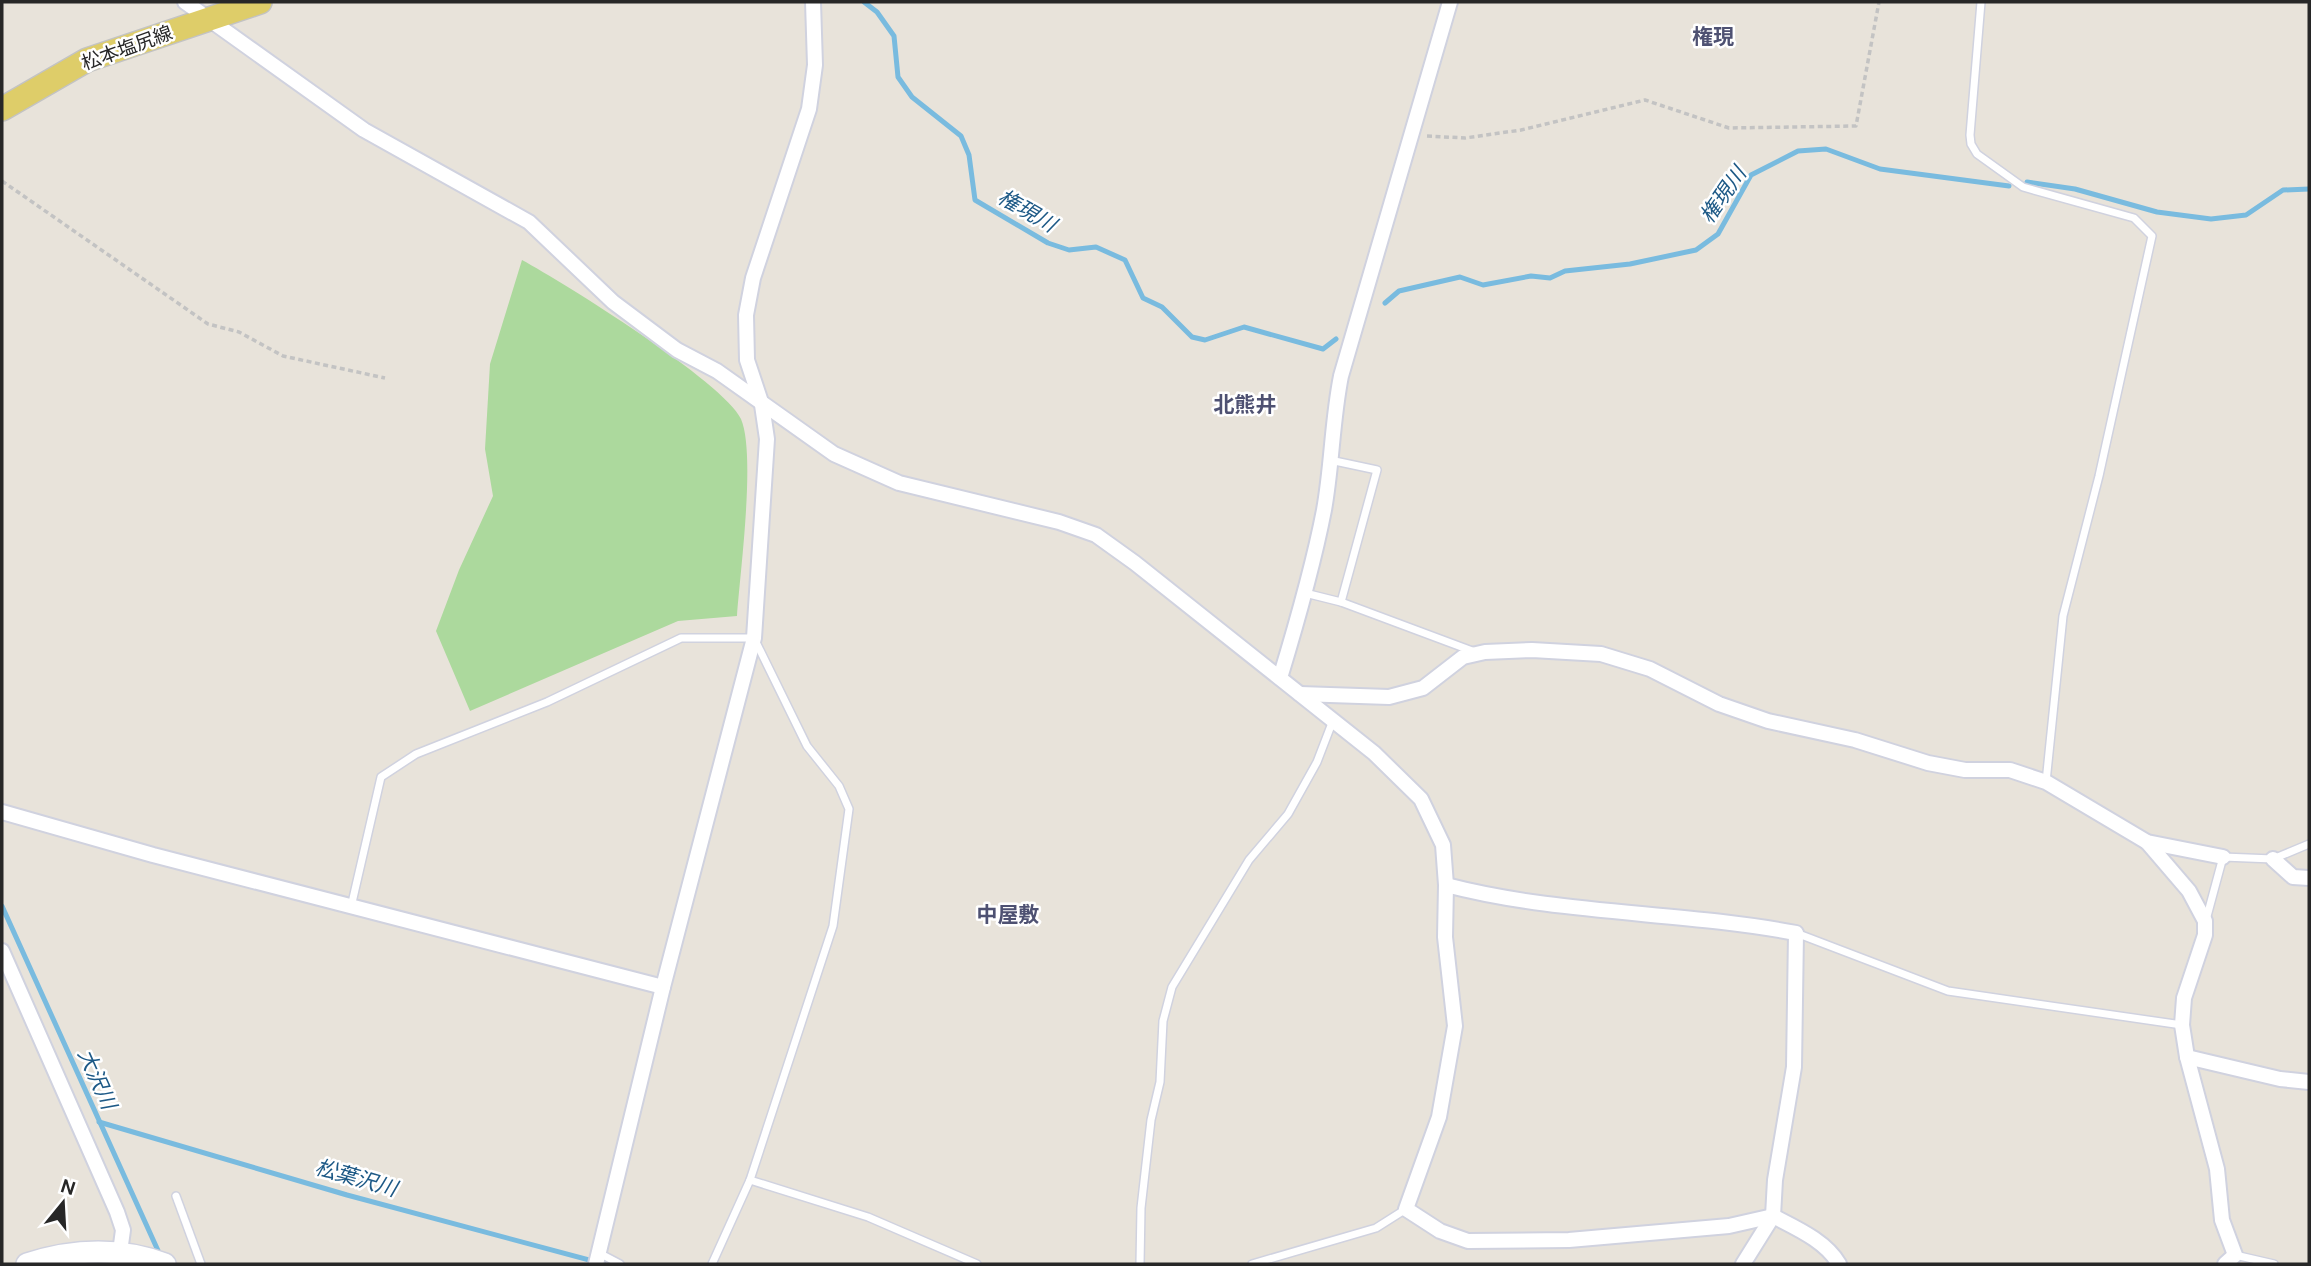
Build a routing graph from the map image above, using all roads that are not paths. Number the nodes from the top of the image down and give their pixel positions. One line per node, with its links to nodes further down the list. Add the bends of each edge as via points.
1 (185, 2): 6 (street)
2 (260, 2): 6 (main road, 松本塩尻線)
3 (813, 2): 8 (street, via 815,65 809,109 753,278 746,315 747,360)
4 (1450, 2): 9 (street, via 1341,376)
5 (1981, 2): 17 (lane, via 1970,135 1977,154 2023,187 2134,218 2152,236 2063,616)
6 (212, 18): 7 (main road, 松本塩尻線, via 87,60); 8 (street, via 364,130 529,222 613,302 677,351 717,371)
7 (2, 109)
8 (762, 405): 12 (street, via 767,439); 14 (street, via 834,454 899,483 1096,535)
9 (1329, 460): 10 (street, via 1325,508); 11 (lane, via 1377,470)
10 (1305, 593): 11 (lane); 14 (street)
11 (1342, 603): 13 (lane)
12 (754, 638): 25 (lane, via 681,638 547,702 416,754 381,777); 29 (street); 33 (lane, via 807,746 839,786 849,809 833,926)
13 (1478, 653): 15 (street, via 1463,657 1423,688 1389,697); 17 (street, via 1601,654 1650,669 1719,704 1768,721 1855,740 1928,763 1965,770 2010,769)
14 (1280, 678): 15 (street)
15 (1300, 694): 16 (street)
16 (1332, 723): 24 (street, via 1374,753 1421,799 1443,845); 45 (lane, via 1288,814 1250,860 1172,987 1163,1021 1160,1082 1151,1120)
17 (2046, 782): 19 (street)
18 (2, 811): 25 (street)
19 (2147, 842): 21 (street); 26 (street, via 2189,891)
20 (2309, 844): 22 (lane)
21 (2223, 857): 22 (lane); 26 (lane)
22 (2273, 859): 23 (street, via 2293,877)
23 (2309, 878)
24 (1446, 885): 27 (street, via 1493,897 1740,922); 35 (street, via 1445,937 1455,1026 1439,1117)
25 (351, 907): 29 (street)
26 (2205, 920): 30 (street, via 2205,936 2184,998)
27 (1796, 933): 30 (lane, via 1948,990); 36 (street, via 1794,1066)
28 (2, 951): 37 (street, via 122,1230)
29 (663, 987): 38 (street)
30 (2182, 1025): 31 (street)
31 (2187, 1057): 32 (street); 39 (street, via 2217,1169)
32 (2309, 1082)
33 (750, 1180): 43 (lane); 44 (lane, via 868,1217)
34 (176, 1196): 41 (lane)
35 (1406, 1209): 36 (street, via 1440,1231 1468,1241 1569,1240 1729,1226); 46 (lane, via 1376,1228)
36 (1773, 1216): 47 (street); 48 (street, via 1803,1231)
37 (144, 1259): 40 (street, via 81,1251)
38 (598, 1259): 42 (lane)
39 (2230, 1259): 49 (lane)
40 (27, 1264)
41 (201, 1264)
42 (620, 1264)
43 (712, 1264)
44 (977, 1264)
45 (1140, 1264)
46 (1252, 1264)
47 (1743, 1264)
48 (1839, 1264)
49 (2274, 1264)

